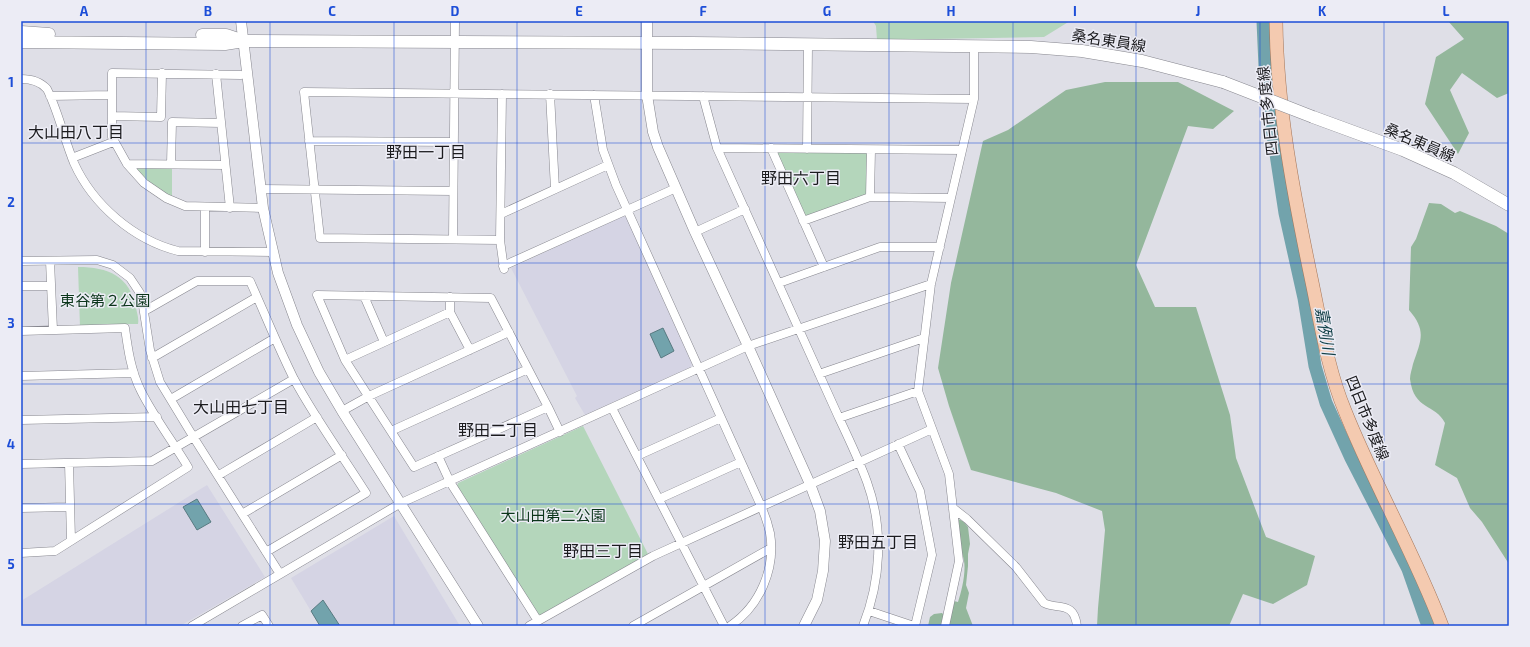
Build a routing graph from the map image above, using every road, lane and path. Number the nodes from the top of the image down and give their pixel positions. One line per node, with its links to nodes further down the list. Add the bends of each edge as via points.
1 (242, 21): 6 (street)
2 (455, 21): 7 (street)
3 (647, 21): 9 (street)
4 (1276, 21): 147 (main road, 四日市多度線, via 1278,78 1286,147 1299,222 1334,379 1354,434)
5 (21, 32): 6 (main road, 桑名東員線, via 226,35)
6 (244, 41): 7 (main road, 桑名東員線); 8 (main road, 桑名東員線, via 225,44); 42 (street)
7 (455, 41): 9 (main road, 桑名東員線); 16 (street)
8 (21, 42)
9 (647, 43): 10 (main road, 桑名東員線); 22 (street)
10 (808, 45): 11 (main road, 桑名東員線); 24 (street)
11 (974, 47): 25 (street); 48 (main road, 桑名東員線, bridge, via 1031,47 1082,51 1142,61 1223,82 1403,150 1448,170)
12 (162, 73): 13 (street); 19 (street, via 112,73); 26 (street, via 161,117)
13 (216, 74): 14 (street); 27 (street)
14 (241, 75)
15 (21, 79): 21 (street, via 32,80 44,86)
16 (454, 94): 17 (street); 28 (street, via 304,92); 30 (street)
17 (502, 94): 18 (street); 54 (street)
18 (550, 94): 20 (street); 44 (street)
19 (112, 95): 21 (street); 26 (street)
20 (594, 95): 22 (street); 40 (street)
21 (50, 96): 36 (street)
22 (647, 96): 23 (street); 41 (street, via 653,132)
23 (703, 96): 24 (street); 31 (street)
24 (807, 97): 25 (street); 33 (street)
25 (974, 99): 35 (street)
26 (112, 116): 29 (street)
27 (220, 123): 38 (street, via 172,122); 39 (street)
28 (309, 141): 30 (street); 43 (street)
29 (114, 142): 36 (street); 37 (street)
30 (454, 142): 45 (street)
31 (717, 148): 32 (street); 52 (street)
32 (771, 148): 33 (street); 55 (street)
33 (807, 148): 34 (street)
34 (871, 150): 35 (street); 46 (street)
35 (962, 150): 47 (street)
36 (72, 158): 60 (street, via 101,204 128,227 172,250)
37 (127, 164): 38 (street); 49 (street, via 144,183 166,198 185,206)
38 (171, 164): 39 (street)
39 (225, 165): 50 (street)
40 (608, 165): 44 (street); 53 (street)
41 (676, 188): 53 (street); 56 (street)
42 (261, 189): 43 (street); 51 (street)
43 (315, 189): 45 (street); 57 (street, via 320,238)
44 (555, 190): 54 (street)
45 (453, 191): 57 (street)
46 (870, 197): 47 (street); 55 (street)
47 (951, 198): 59 (street)
48 (1509, 205)
49 (205, 207): 50 (street); 60 (street)
50 (230, 208): 51 (street)
51 (263, 208): 61 (street)
52 (745, 209): 56 (street); 65 (street)
53 (627, 211): 58 (street, via 503,268); 85 (street)
54 (501, 214): 58 (street)
55 (803, 221): 64 (street)
56 (695, 232): 81 (street)
57 (453, 240): 58 (street)
58 (500, 240)
59 (940, 247): 64 (street, via 880,247); 66 (street)
60 (205, 252): 61 (street)
61 (273, 252): 96 (street, via 297,325 318,372)
62 (21, 261): 63 (street)
63 (50, 261): 68 (street); 72 (street, via 97,260 113,265 134,282)
64 (824, 267): 65 (street)
65 (778, 283): 74 (street)
66 (931, 284): 74 (street); 79 (street)
67 (21, 286): 68 (street)
68 (51, 286): 75 (street)
69 (364, 296): 71 (street); 80 (street); 84 (street, via 317,295)
70 (257, 297): 72 (street, via 250,281 197,281); 78 (street); 83 (street)
71 (450, 298): 73 (street); 77 (street, via 491,298)
72 (144, 310): 83 (street)
73 (450, 312): 80 (street); 82 (street)
74 (798, 329): 81 (street); 88 (street)
75 (53, 330): 76 (street); 87 (street, via 125,328)
76 (21, 331)
77 (509, 332): 82 (street); 86 (street)
78 (275, 338): 90 (street); 93 (street)
79 (924, 338): 88 (street); 91 (street)
80 (384, 342): 84 (street)
81 (748, 346): 85 (street); 117 (street)
82 (470, 350): 92 (street)
83 (152, 358): 93 (street, via 157,375)
84 (345, 360): 92 (street)
85 (698, 369): 95 (street); 99 (street)
86 (528, 370): 94 (street); 103 (street)
87 (134, 373): 89 (street); 97 (street)
88 (819, 374): 100 (street)
89 (21, 376)
90 (294, 379): 98 (street); 105 (street)
91 (918, 391): 100 (street); 102 (street)
92 (369, 396): 96 (street); 103 (street)
93 (171, 399): 105 (street)
94 (548, 407): 104 (street); 109 (street)
95 (612, 408): 104 (street); 110 (street)
96 (342, 411): 119 (street)
97 (157, 417): 101 (street); 107 (street)
98 (317, 417): 108 (street); 115 (street)
99 (721, 418): 110 (street); 111 (street)
100 (839, 418): 112 (street)
101 (21, 420)
102 (932, 429): 106 (street); 123 (street, via 949,474)
103 (392, 431): 109 (street, via 414,468)
104 (560, 432): 116 (street)
105 (194, 438): 107 (street); 115 (street)
106 (898, 444): 112 (street); 144 (street, via 920,492 932,555)
107 (176, 448): 113 (street, via 152,461); 125 (street, via 188,467)
108 (342, 455): 124 (street); 128 (street, via 366,493)
109 (438, 456): 116 (street)
110 (636, 456): 118 (street)
111 (741, 462): 118 (street); 120 (street)
112 (859, 462): 117 (street); 132 (street, via 874,505 879,541 877,578)
113 (69, 463): 114 (street); 121 (street)
114 (21, 464)
115 (218, 476): 124 (street)
116 (450, 482): 119 (street); 133 (street)
117 (810, 484): 120 (street); 142 (street, via 818,504 825,541 820,590)
118 (659, 499): 126 (street)
119 (401, 503): 130 (street); 137 (street)
120 (762, 506): 126 (street); 127 (street, via 770,533)
121 (70, 507): 122 (street); 125 (street)
122 (21, 508)
123 (953, 508): 145 (street, via 959,561); 146 (street, via 968,519 1016,567 1044,604 1064,606 1070,610)
124 (242, 514): 128 (street)
125 (71, 540): 129 (street, via 52,552)
126 (681, 542): 131 (street); 133 (street)
127 (771, 548): 131 (street); 141 (street, via 762,590 747,611)
128 (266, 552): 130 (street)
129 (21, 553)
130 (280, 574): 134 (street)
131 (703, 586): 139 (street); 140 (street)
132 (869, 611): 143 (street); 144 (street)
133 (538, 621): 138 (street)
134 (192, 626)
135 (242, 626): 136 (street, via 262,615)
136 (269, 626)
137 (478, 626)
138 (529, 626)
139 (633, 626)
140 (724, 626)
141 (730, 626)
142 (804, 626)
143 (863, 626)
144 (915, 626)
145 (945, 626)
146 (1077, 626)
147 (1442, 626)

